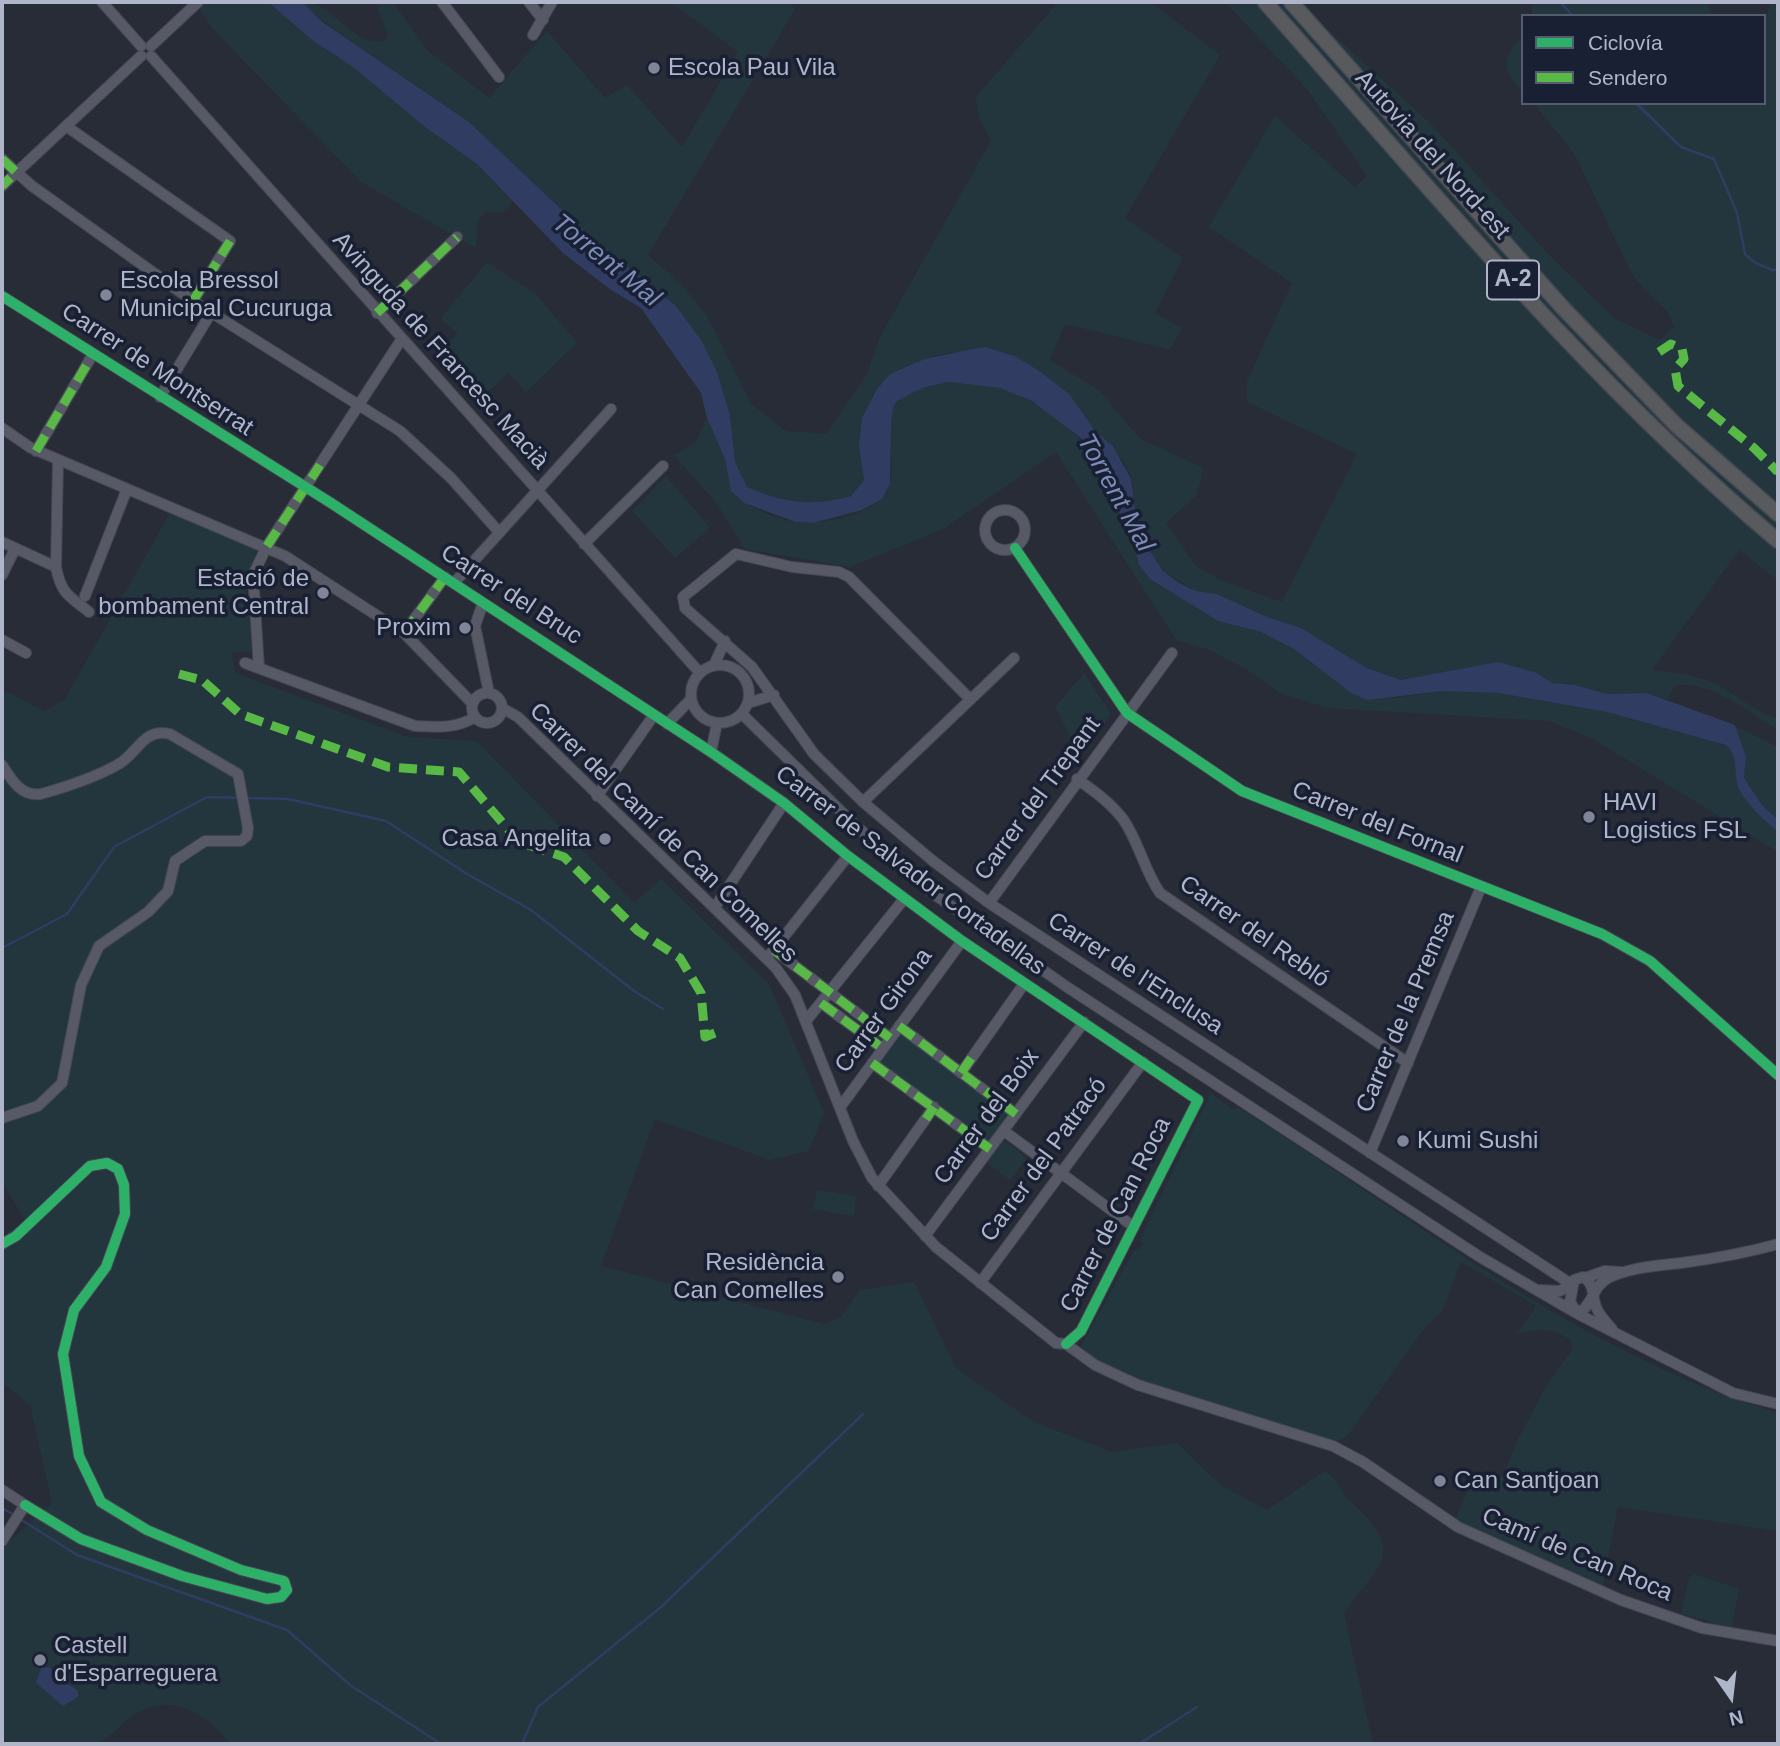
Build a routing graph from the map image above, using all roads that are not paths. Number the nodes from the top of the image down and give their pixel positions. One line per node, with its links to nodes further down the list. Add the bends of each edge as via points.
1 (102, 2): 10 (street, Avinguda de Francesc Macià)
2 (442, 2): 11 (street)
3 (529, 2): 8 (street)
4 (552, 2): 8 (street)
5 (1265, 2): 35 (highway, Autovia del Nord-est / A-2, via 1587,362 1660,437)
6 (1291, 2): 33 (highway, Autovia del Nord-est / A-2, via 1563,308 1676,425)
7 (195, 4): 10 (street)
8 (543, 20): 9 (street)
9 (533, 35)
10 (146, 51): 12 (street); 20 (street, Avinguda de Francesc Macià)
11 (499, 77)
12 (66, 126): 14 (street); 18 (street, via 230,241)
13 (2, 159): 14 (street)
14 (16, 172): 15 (street); 18 (street)
15 (2, 186)
16 (457, 237): 20 (street)
17 (2, 296): 22 (street, Carrer de Montserrat)
18 (193, 301): 19 (street)
19 (211, 313): 23 (street); 24 (street)
20 (377, 313): 21 (street, Avinguda de Francesc Macià)
21 (401, 340): 24 (street); 32 (street, Avinguda de Francesc Macià)
22 (93, 354): 23 (street, Carrer de Montserrat); 27 (street)
23 (160, 397): 30 (street, Carrer de Montserrat)
24 (361, 404): 30 (street); 34 (street, via 410,439)
25 (611, 409): 32 (street)
26 (2, 428): 27 (street)
27 (36, 451): 28 (street)
28 (58, 460): 31 (street); 41 (street)
29 (663, 466): 37 (street)
30 (306, 487): 38 (street); 43 (street, Carrer del Bruc)
31 (127, 489): 38 (street); 44 (street)
32 (537, 491): 34 (street); 37 (street, Avinguda de Francesc Macià)
33 (1778, 514)
34 (499, 532): 43 (street)
35 (1778, 541)
36 (2, 542): 40 (street)
37 (584, 544): 56 (street, Avinguda de Francesc Macià)
38 (267, 547): 47 (street); 55 (street, via 253,575)
39 (1015, 548): 39 (street, via 1025,537 1024,522 1009,510 995,513 986,524 987,538 1001,550); 64 (street, Carrer del Fornal)
40 (15, 549): 41 (street); 42 (street)
41 (56, 567): 46 (street, via 61,589)
42 (2, 575)
43 (449, 580): 45 (street, Carrer del Bruc); 47 (street)
44 (85, 596)
45 (484, 603): 57 (street, via 475,626); 65 (street, Carrer del Bruc)
46 (89, 612)
47 (404, 633): 61 (street)
48 (2, 640): 50 (street)
49 (725, 641): 54 (street); 58 (street, Carrer de l'Enclusa); 60 (street, Carrer de l'Enclusa, via 685,608 683,597 736,554 792,568 839,572)
50 (26, 653)
51 (1172, 653): 64 (street, Carrer del Trepant)
52 (1014, 658): 60 (street)
53 (245, 663): 55 (street)
54 (714, 665): 56 (street); 62 (street, via 732,667 745,678)
55 (259, 668): 67 (street, via 415,726 442,728)
56 (700, 673): 59 (street)
57 (489, 692): 61 (street); 63 (street, via 499,698)
58 (774, 695): 62 (street); 74 (street, Carrer de l'Enclusa, via 814,754)
59 (691, 699): 68 (street, via 697,713); 69 (street)
60 (970, 699): 74 (street)
61 (472, 703): 67 (street)
62 (748, 703): 66 (street)
63 (502, 708): 67 (street, via 492,723); 73 (street, Carrer del Camí de Can Comelles, via 518,717)
64 (1127, 713): 72 (street, Carrer del Trepant); 77 (street, Carrer del Fornal, via 1242,791)
65 (654, 715): 69 (street, Carrer del Bruc); 73 (street)
66 (741, 715): 68 (street); 115 (street, via 854,824 975,925 1447,1236)
67 (475, 717)
68 (717, 723): 70 (street)
69 (667, 724): 70 (street, Carrer de Salvador Cortadellas)
70 (711, 752): 75 (street, Carrer de Salvador Cortadellas)
71 (2, 765): 101 (street, via 22,790 41,794 119,765 148,737 163,732 238,774 248,828 241,841 205,841 175,861 168,891 148,912 99,946 81,985 62,1083 38,1106)
72 (1077, 779): 79 (street, Carrer del Trepant); 94 (street, Carrer del Rebló, via 1103,797 1124,821 1160,893)
73 (597, 796): 80 (street, Carrer del Camí de Can Comelles)
74 (863, 802): 79 (street, Carrer de l'Enclusa)
75 (784, 803): 76 (street, Carrer de Salvador Cortadellas); 80 (street)
76 (848, 856): 78 (street, Carrer de Salvador Cortadellas); 82 (street)
77 (1481, 887): 94 (street, Carrer de la Premsa); 96 (street, Carrer del Fornal, via 1602,934 1650,961)
78 (904, 899): 81 (street, Carrer de Salvador Cortadellas); 85 (street)
79 (989, 903): 104 (street, Carrer de l'Enclusa)
80 (715, 907): 83 (street, Carrer del Camí de Can Comelles)
81 (962, 941): 84 (street, Carrer de Salvador Cortadellas); 89 (street, Carrer Girona)
82 (774, 950): 83 (street); 85 (street)
83 (767, 959): 87 (street, Carrer del Camí de Can Comelles, via 789,986)
84 (1024, 984): 88 (street, Carrer de Salvador Cortadellas); 95 (street)
85 (830, 992): 86 (street); 90 (street)
86 (821, 1003): 87 (street); 91 (street)
87 (806, 1021): 98 (street, Carrer del Camí de Can Comelles)
88 (1084, 1022): 92 (street, Carrer de Salvador Cortadellas); 100 (street, Carrer del Boix)
89 (899, 1026): 90 (street, Carrer Girona); 95 (street)
90 (890, 1038): 91 (street, Carrer Girona)
91 (882, 1048): 93 (street, Carrer Girona)
92 (1143, 1062): 97 (street, Carrer de Salvador Cortadellas); 105 (street, Carrer del Patracó)
93 (872, 1063): 98 (street, Carrer Girona); 99 (street)
94 (1408, 1063): 104 (street, Carrer de la Premsa)
95 (961, 1073): 100 (street)
96 (1778, 1075)
97 (1198, 1100): 107 (street, Carrer de Can Roca)
98 (841, 1106): 106 (street, Carrer del Camí de Can Comelles, via 862,1161)
99 (934, 1107): 103 (street); 106 (street)
100 (1016, 1114): 102 (street, Carrer del Boix)
101 (2, 1118)
102 (1004, 1131): 103 (street, Carrer del Boix); 105 (street)
103 (990, 1149): 108 (street, Carrer del Boix)
104 (1370, 1153): 114 (street, Carrer de l'Enclusa)
105 (1059, 1172): 107 (street); 113 (street, Carrer del Patracó)
106 (878, 1186): 108 (street, Carrer del Camí de Can Comelles)
107 (1135, 1227): 119 (street, Carrer de Can Roca, via 1081,1331)
108 (925, 1237): 113 (street, Carrer del Camí de Can Comelles)
109 (2, 1244): 122 (street, via 90,1166 107,1163 118,1169 125,1214 106,1266 74,1310 63,1354 79,1456 101,1502 147,1530 241,1570 284,1581 287,1590 281,1598 267,1599 182,1576 73,1535)
110 (1778, 1244): 111 (street)
111 (1622, 1272): 112 (street, via 1605,1271); 116 (street, via 1603,1282)
112 (1584, 1278): 114 (street); 116 (street, via 1591,1283)
113 (980, 1283): 119 (street, Carrer del Camí de Can Comelles, via 1056,1343)
114 (1571, 1284): 115 (street, via 1560,1291); 117 (street, via 1570,1302)
115 (1539, 1290): 117 (street)
116 (1593, 1296): 117 (street, via 1590,1306); 118 (street, via 1597,1310)
117 (1578, 1314): 118 (street)
118 (1616, 1334): 120 (street, via 1733,1393)
119 (1066, 1344): 124 (street, Camí de Can Roca, via 1095,1365 1138,1385 1333,1446 1458,1527 1629,1603 1702,1628)
120 (1778, 1404)
121 (2, 1490): 122 (street)
122 (23, 1509): 123 (street)
123 (2, 1541)
124 (1778, 1642)

